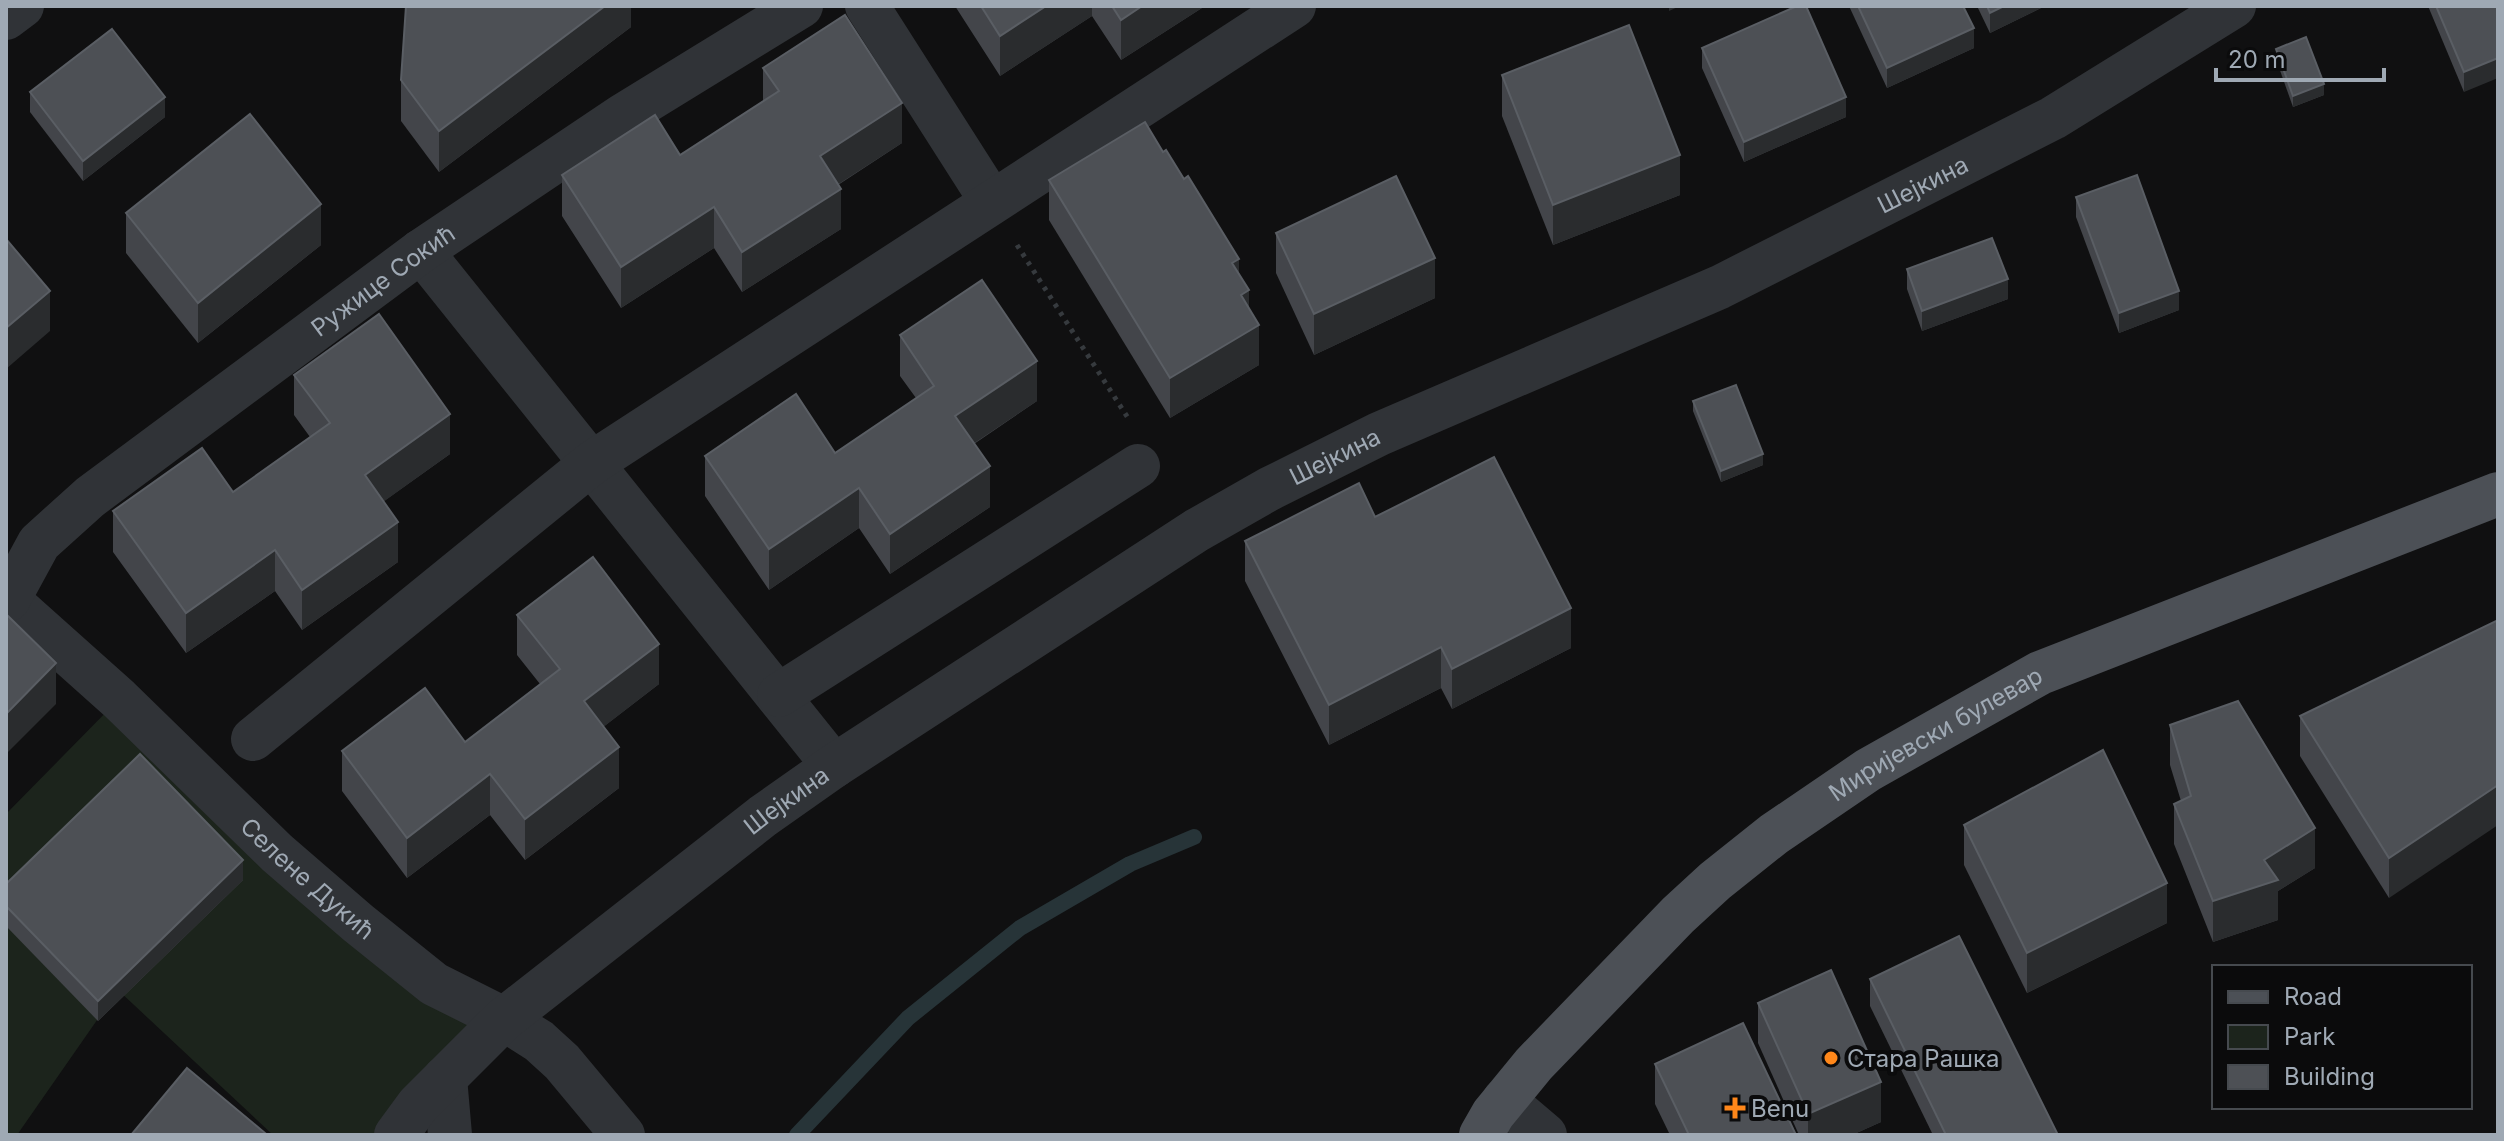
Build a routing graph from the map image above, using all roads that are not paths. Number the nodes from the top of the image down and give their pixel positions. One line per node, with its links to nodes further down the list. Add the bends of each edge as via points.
1 (22, 6): 6 (street)
2 (801, 6): 8 (street, Ружице Сокић, via 622,116)
3 (867, 6): 7 (street)
4 (1294, 6): 7 (street)
5 (2234, 6): 15 (street, Шејкина, via 2053,118 1720,287 1379,434 1271,488 1197,530)
6 (6, 18)
7 (992, 202): 9 (street)
8 (421, 251): 9 (street); 12 (street, Ружице Сокић, via 90,497 39,543)
9 (592, 463): 13 (street); 14 (street)
10 (1138, 466): 13 (street)
11 (2498, 494): 18 (main road, Миријевски булевар, via 2040,673 1868,770 1774,834 1705,890 1629,962 1534,1064)
12 (7, 599): 16 (street, Селене Дукић, via 358,923 434,984)
13 (779, 695): 15 (street)
14 (253, 739)
15 (834, 766): 16 (street, Шејкина)
16 (504, 1019): 17 (street, Шејкина); 20 (street, Селене Дукић, via 562,1062)
17 (419, 1113): 19 (street)
18 (1492, 1118): 21 (street)
19 (450, 1135)
20 (623, 1135)
21 (1545, 1135)

